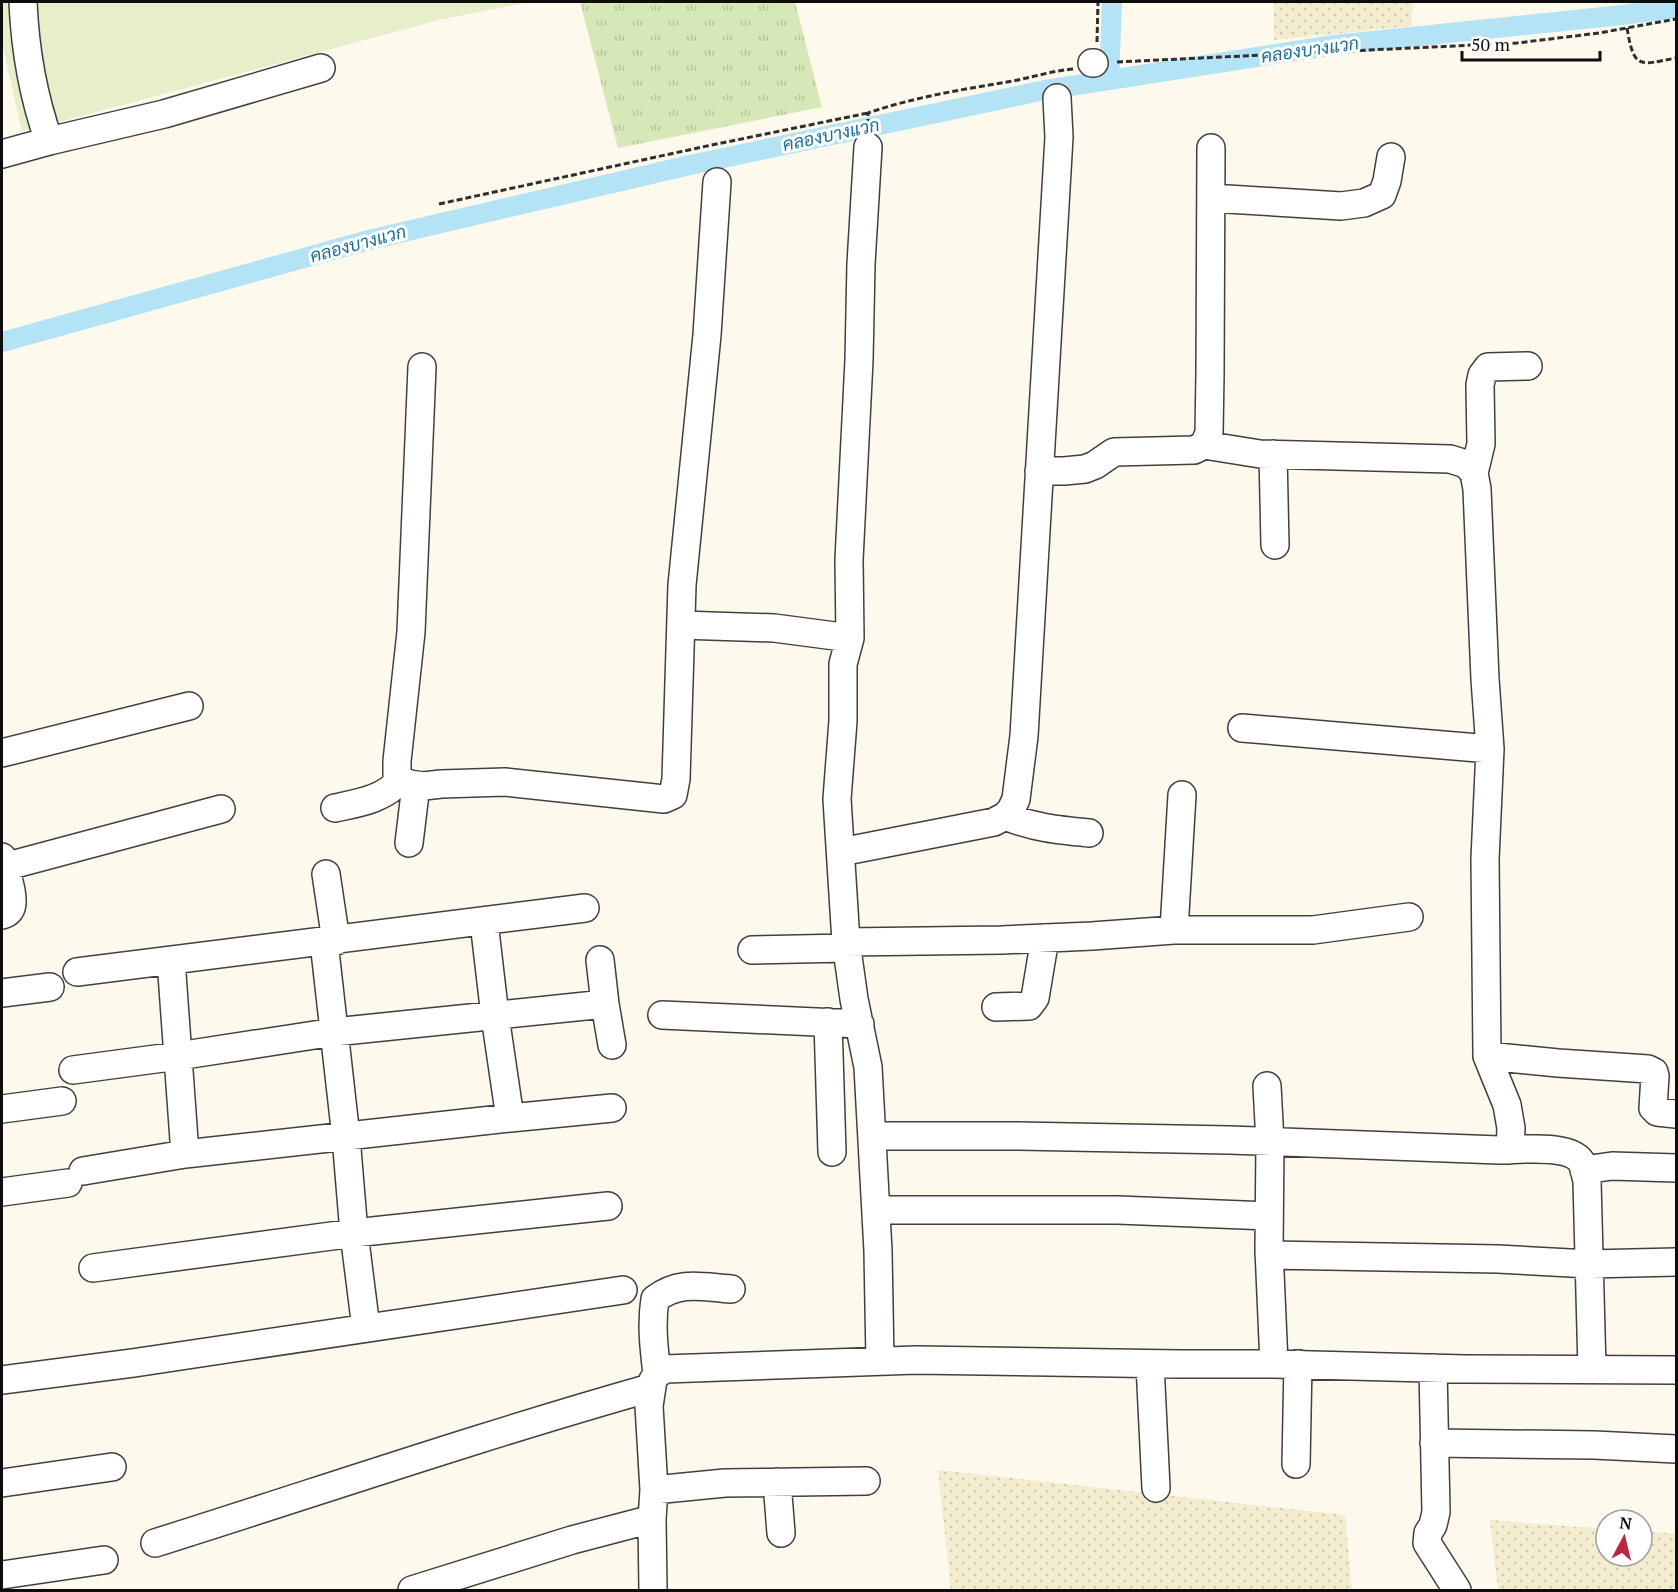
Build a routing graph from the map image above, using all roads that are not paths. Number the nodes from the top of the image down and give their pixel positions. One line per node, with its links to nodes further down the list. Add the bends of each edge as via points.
1 (23, 2): 5 (street, via 32,81)
2 (321, 68): 5 (street, via 164,114)
3 (1057, 98): 15 (street, via 1059,137)
4 (868, 134): 19 (street, via 849,560)
5 (49, 141): 7 (street)
6 (1212, 148): 10 (street)
7 (2, 154)
8 (1391, 157): 10 (street, via 1382,195 1364,203 1341,206)
9 (717, 182): 18 (street)
10 (1211, 198): 13 (street, via 1209,433)
11 (1528, 366): 16 (street, via 1488,367 1482,375 1481,444)
12 (422, 367): 24 (street, via 411,632 397,761 397,777)
13 (1204, 445): 14 (street); 15 (street, via 1194,450 1114,452 1085,469)
14 (1273, 454): 16 (street, via 1450,459 1466,464); 17 (street)
15 (1039, 471): 28 (street, via 1023,736 1016,799)
16 (1474, 473): 22 (street)
17 (1275, 545)
18 (681, 625): 19 (street, via 774,628); 24 (street, via 673,795 664,799 505,782)
19 (850, 638): 31 (street, via 843,664 837,799)
20 (189, 706): 23 (street)
21 (1242, 728): 22 (street)
22 (1490, 749): 57 (street, via 1485,859)
23 (2, 753)
24 (409, 782): 26 (street, via 380,796); 30 (street)
25 (1182, 795): 38 (street)
26 (335, 808)
27 (221, 809): 32 (street)
28 (1005, 816): 29 (street, via 1041,828); 31 (street, via 994,822)
29 (1089, 833)
30 (409, 843)
31 (841, 852): 41 (street)
32 (3, 862): 35 (street, via 13,900 12,908)
33 (326, 874): 40 (street)
34 (585, 908): 37 (street)
35 (2, 915)
36 (1409, 917): 38 (street, via 1313,930)
37 (484, 922): 40 (street); 51 (street)
38 (1174, 930): 39 (street)
39 (1045, 938): 41 (street); 49 (street, via 1035,998 1029,1006)
40 (330, 942): 43 (street); 54 (street)
41 (846, 945): 42 (street); 53 (street)
42 (752, 950)
43 (171, 960): 45 (street); 56 (street)
44 (600, 960): 48 (street)
45 (77, 972)
46 (50, 987): 47 (street)
47 (2, 993)
48 (605, 1004): 51 (street); 55 (street)
49 (996, 1007)
50 (662, 1014): 52 (street)
51 (495, 1016): 54 (street); 64 (street)
52 (828, 1022): 53 (street); 69 (street)
53 (860, 1024): 65 (street, via 868,1067)
54 (334, 1032): 56 (street); 66 (street)
55 (612, 1045)
56 (178, 1056): 58 (street); 70 (street)
57 (1487, 1056): 63 (street, via 1648,1069 1655,1076 1653,1108); 68 (street, via 1507,1105)
58 (74, 1070)
59 (1267, 1086): 67 (street)
60 (62, 1101): 62 (street)
61 (612, 1108): 64 (street)
62 (2, 1109)
63 (1677, 1114)
64 (510, 1118): 66 (street)
65 (872, 1136): 67 (street); 75 (street)
66 (346, 1137): 70 (street); 77 (street)
67 (1270, 1142): 68 (street); 76 (street)
68 (1510, 1150): 72 (street, via 1566,1152 1578,1158)
69 (832, 1152)
70 (185, 1154): 73 (street)
71 (1677, 1168): 72 (street, via 1612,1166)
72 (1584, 1170): 80 (street)
73 (2, 1192)
74 (608, 1206): 77 (street)
75 (876, 1210): 76 (street, via 1118,1210); 85 (street)
76 (1269, 1216): 78 (street)
77 (354, 1233): 81 (street); 84 (street)
78 (1269, 1255): 80 (street); 87 (street)
79 (1677, 1262): 80 (street)
80 (1589, 1264): 89 (street)
81 (93, 1268)
82 (731, 1289): 92 (street, via 682,1286 655,1299)
83 (623, 1290): 84 (street)
84 (366, 1328): 91 (street)
85 (880, 1361): 86 (street); 92 (street, via 695,1366 665,1369)
86 (1150, 1364): 87 (street); 100 (street)
87 (1286, 1364): 88 (street); 95 (street)
88 (1433, 1368): 89 (street); 93 (street)
89 (1592, 1369): 90 (street)
90 (1677, 1370)
91 (2, 1380)
92 (654, 1381): 101 (street, via 649,1406); 104 (street)
93 (1434, 1443): 94 (street); 109 (street, via 1436,1512 1427,1543)
94 (1677, 1449)
95 (1296, 1464)
96 (112, 1467): 99 (street)
97 (866, 1481): 98 (street)
98 (777, 1482): 101 (street); 103 (street)
99 (2, 1483)
100 (1156, 1488)
101 (654, 1490): 102 (street)
102 (652, 1519): 107 (street); 108 (street)
103 (781, 1533)
104 (155, 1544)
105 (104, 1560): 106 (street)
106 (2, 1575)
107 (412, 1590)
108 (653, 1590)
109 (1457, 1590)

